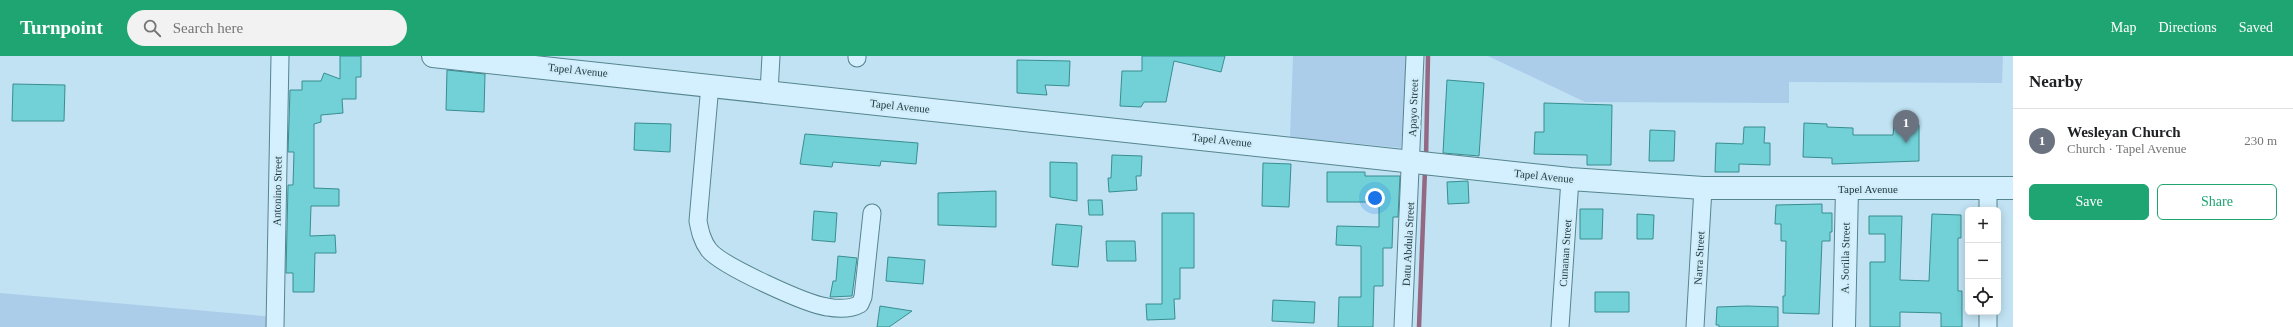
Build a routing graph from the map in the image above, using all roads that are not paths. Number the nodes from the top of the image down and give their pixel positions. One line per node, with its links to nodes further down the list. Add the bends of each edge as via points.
1 (280, 56): 16 (street, Antonino Street)
2 (433, 56): 5 (street, Tapel Avenue)
3 (771, 56): 6 (street)
4 (1414, 56): 7 (street, Apayo Street)
5 (710, 85): 6 (street, Tapel Avenue); 14 (street, via 698,221 701,237 709,250 721,261 807,302 827,307 854,307 860,304 862,297)
6 (769, 92): 7 (street, Tapel Avenue)
7 (1412, 160): 8 (street, Tapel Avenue); 17 (street, Datu Abdula Street)
8 (1570, 179): 9 (street, Tapel Avenue); 18 (street, Cunanan Street)
9 (1703, 188): 12 (street, Tapel Avenue); 19 (street, Narra Street)
10 (1988, 188): 11 (street, Tapel Avenue); 12 (street, Tapel Avenue); 13 (street)
11 (2013, 188)
12 (1847, 189): 20 (street, A. Sorilla Street)
13 (1988, 207)
14 (872, 214)
15 (1988, 315): 21 (street)
16 (275, 327)
17 (1404, 327)
18 (1560, 327)
19 (1695, 327)
20 (1844, 327)
21 (1988, 327)

